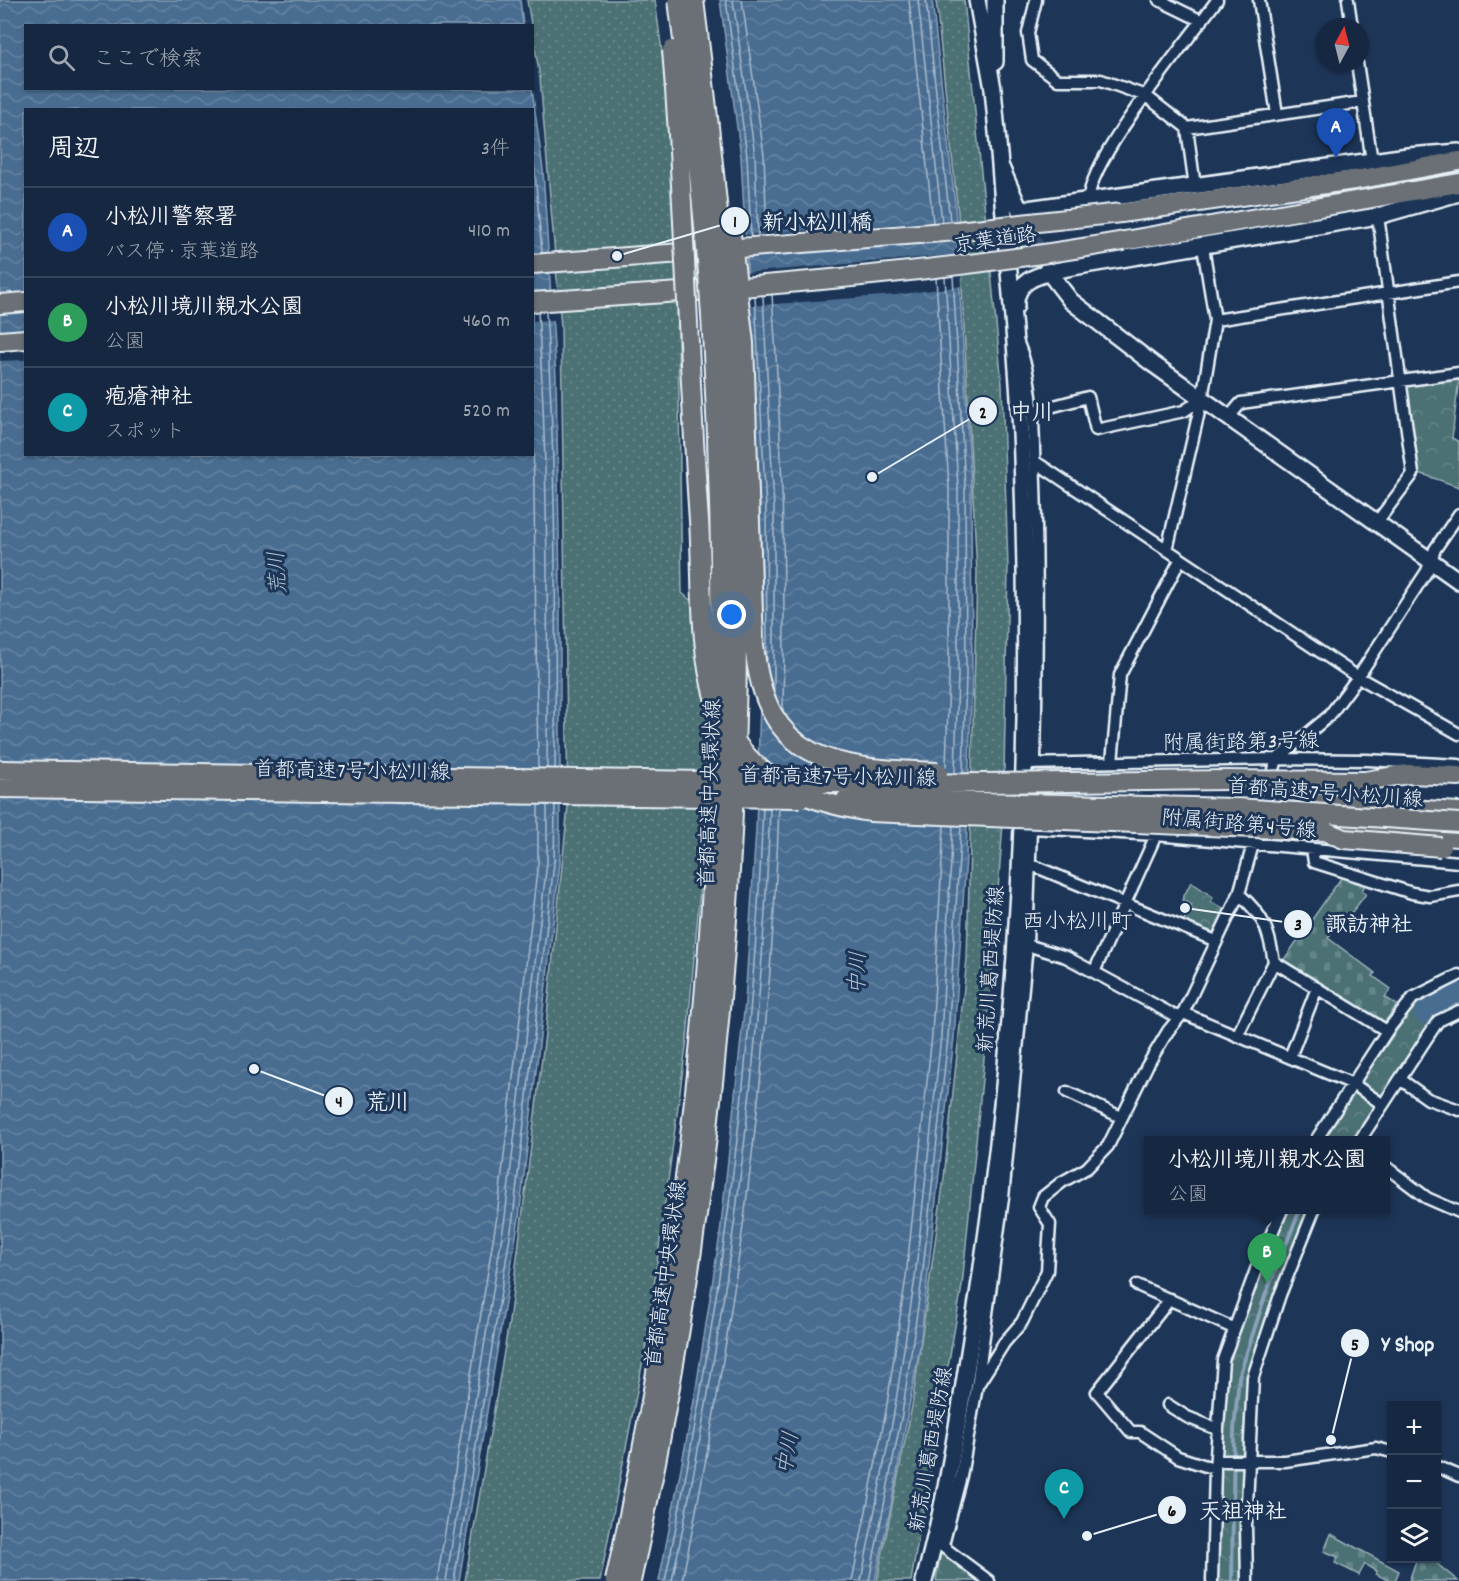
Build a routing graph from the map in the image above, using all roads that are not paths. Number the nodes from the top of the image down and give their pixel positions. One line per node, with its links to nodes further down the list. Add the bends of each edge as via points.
1 (676, 0): 68 (highway, bridge, via 672,49 686,247 686,320 703,643 716,704 738,746 789,790 814,801 870,812); 114 (highway, 首都高速中央環状線, bridge, via 705,245 718,456 720,674 712,879 694,1104 659,1362)
2 (694, 0): 19 (highway, 首都高速中央環状線, bridge)
3 (977, 0): 13 (main road, 新荒川葛西堤防線)
4 (995, 0): 13 (main road)
5 (1036, 0): 14 (street, via 1028,33 1032,60 1058,80 1101,80)
6 (1159, 0): 11 (street)
7 (1217, 0): 11 (street)
8 (1259, 0): 16 (street)
9 (1348, 0): 10 (street)
10 (1351, 18)
11 (1202, 21): 14 (street)
12 (1358, 72): 15 (street)
13 (993, 89): 22 (main road, 新荒川葛西堤防線)
14 (1146, 96): 17 (street); 26 (street, via 1099,167 1088,192)
15 (1362, 102): 16 (street); 20 (street)
16 (1277, 114): 17 (street)
17 (1187, 128): 24 (street)
18 (1459, 152): 20 (main road)
19 (714, 160): 61 (highway, bridge, via 728,212 744,333 756,665 774,718 800,745 837,763); 115 (highway, 首都高速中央環状線, bridge, via 728,328 737,571 729,881 709,1128 691,1261 658,1458)
20 (1372, 161): 24 (main road)
21 (1459, 161): 29 (highway, 京葉道路, bridge, via 1122,213 957,231)
22 (1000, 165): 26 (main road, 新荒川葛西堤防線, via 1021,211); 39 (main road, 新荒川葛西堤防線)
23 (1459, 183): 34 (highway, 京葉道路, bridge, via 937,270)
24 (1195, 187): 26 (main road)
25 (1459, 193): 27 (main road, 新荒川葛西堤防線)
26 (1089, 202)
27 (1378, 216): 28 (main road, 新荒川葛西堤防線); 32 (street)
28 (1203, 247): 30 (main road, 新荒川葛西堤防線); 36 (street)
29 (534, 264)
30 (1048, 272): 39 (main road, 新荒川葛西堤防線, via 1022,283 1017,292); 42 (main road, via 1071,301)
31 (1459, 282): 32 (street)
32 (1389, 292): 36 (street); 41 (street)
33 (24, 302): 35 (highway)
34 (534, 302)
35 (0, 304)
36 (1215, 320): 42 (street)
37 (24, 339): 38 (highway)
38 (0, 341)
39 (1016, 347): 43 (street, via 1026,363); 56 (main road, 新荒川葛西堤防線)
40 (1459, 373): 41 (street)
41 (1400, 381): 44 (street, via 1241,403); 47 (street, via 1413,474)
42 (1203, 399): 43 (street, via 1184,411 1096,430 1088,397); 44 (main road); 48 (street)
43 (1031, 412): 45 (street)
44 (1229, 417): 47 (main road)
45 (1034, 461): 48 (street); 56 (street, via 1038,580)
46 (1459, 514): 50 (street)
47 (1377, 522): 50 (main road)
48 (1167, 550): 49 (street)
49 (1180, 560): 52 (street); 55 (street, via 1120,675)
50 (1431, 561): 51 (main road); 52 (street)
51 (1459, 581)
52 (1358, 677): 53 (street); 54 (street, via 1329,716)
53 (1459, 734)
54 (1277, 759): 55 (street, 附属街路第3号線); 57 (street, 附属街路第3号線); 71 (street)
55 (1112, 762): 56 (street, 附属街路第3号線)
56 (1029, 764): 66 (main road, 新荒川葛西堤防線)
57 (1459, 765)
58 (0, 770): 61 (highway, 首都高速7号小松川線, bridge, via 903,784)
59 (1459, 776): 60 (highway, via 1408,774)
60 (1365, 781): 61 (highway, 首都高速7号小松川線, bridge); 63 (highway, 首都高速7号小松川線)
61 (1036, 782)
62 (0, 788): 64 (highway, 首都高速7号小松川線, bridge)
63 (1459, 789)
64 (1237, 808): 65 (highway, bridge, via 1295,802); 67 (highway, 首都高速7号小松川線, bridge)
65 (1459, 812)
66 (1026, 822): 69 (street, 附属街路第4号線); 75 (street); 113 (main road, 新荒川葛西堤防線, via 993,1197)
67 (1459, 823)
68 (1325, 831): 70 (highway); 73 (highway, bridge, via 1344,839)
69 (1156, 835): 71 (street, 附属街路第4号線); 78 (street)
70 (1459, 837)
71 (1253, 843): 72 (street, 附属街路第4号線); 77 (street)
72 (1312, 849): 74 (street, 附属街路第4号線); 76 (street, via 1314,862 1412,893 1430,896)
73 (1459, 849)
74 (1459, 862)
75 (1029, 864): 78 (street); 80 (street)
76 (1459, 891)
77 (1239, 894): 79 (street); 81 (street, via 1257,910 1268,929)
78 (1126, 902): 79 (street); 82 (street)
79 (1216, 941): 86 (street)
80 (1027, 945): 82 (street, via 1066,957); 105 (street, via 1003,1198)
81 (1274, 962): 84 (street); 88 (street)
82 (1094, 972): 86 (street)
83 (1459, 975): 87 (street, via 1413,998)
84 (1317, 988): 87 (street); 89 (street)
85 (1459, 1011): 90 (street, via 1438,1021)
86 (1180, 1015): 88 (street); 95 (street, via 1147,1066)
87 (1387, 1031): 91 (street)
88 (1237, 1036): 89 (street)
89 (1290, 1057): 91 (street)
90 (1400, 1079): 93 (street); 94 (street, via 1428,1099)
91 (1355, 1086): 93 (street); 96 (street)
92 (1067, 1092): 95 (street)
93 (1378, 1101): 97 (street)
94 (1459, 1110)
95 (1121, 1117): 105 (street, via 1108,1146 1095,1160 1043,1197 1039,1207 1050,1224 1047,1271 1022,1322)
96 (1319, 1136)
97 (1362, 1136)
98 (1390, 1170): 99 (street, via 1427,1198)
99 (1459, 1212)
100 (1280, 1214): 104 (street)
101 (1312, 1214): 109 (street, via 1253,1377)
102 (1137, 1286): 103 (street)
103 (1170, 1299): 104 (street); 110 (street, via 1097,1392 1131,1432 1140,1432 1178,1457)
104 (1233, 1328): 107 (street, via 1223,1360)
105 (977, 1386): 113 (street, via 961,1476)
106 (1168, 1405): 107 (street)
107 (1217, 1429): 110 (street)
108 (1387, 1451): 109 (street, via 1376,1448)
109 (1244, 1463): 110 (street); 119 (street)
110 (1218, 1464): 118 (street)
111 (1441, 1468): 112 (street)
112 (1459, 1476)
113 (939, 1543): 116 (main road, 新荒川葛西堤防線); 117 (street)
114 (615, 1581)
115 (631, 1581)
116 (924, 1581)
117 (989, 1581)
118 (1212, 1581)
119 (1247, 1581)

